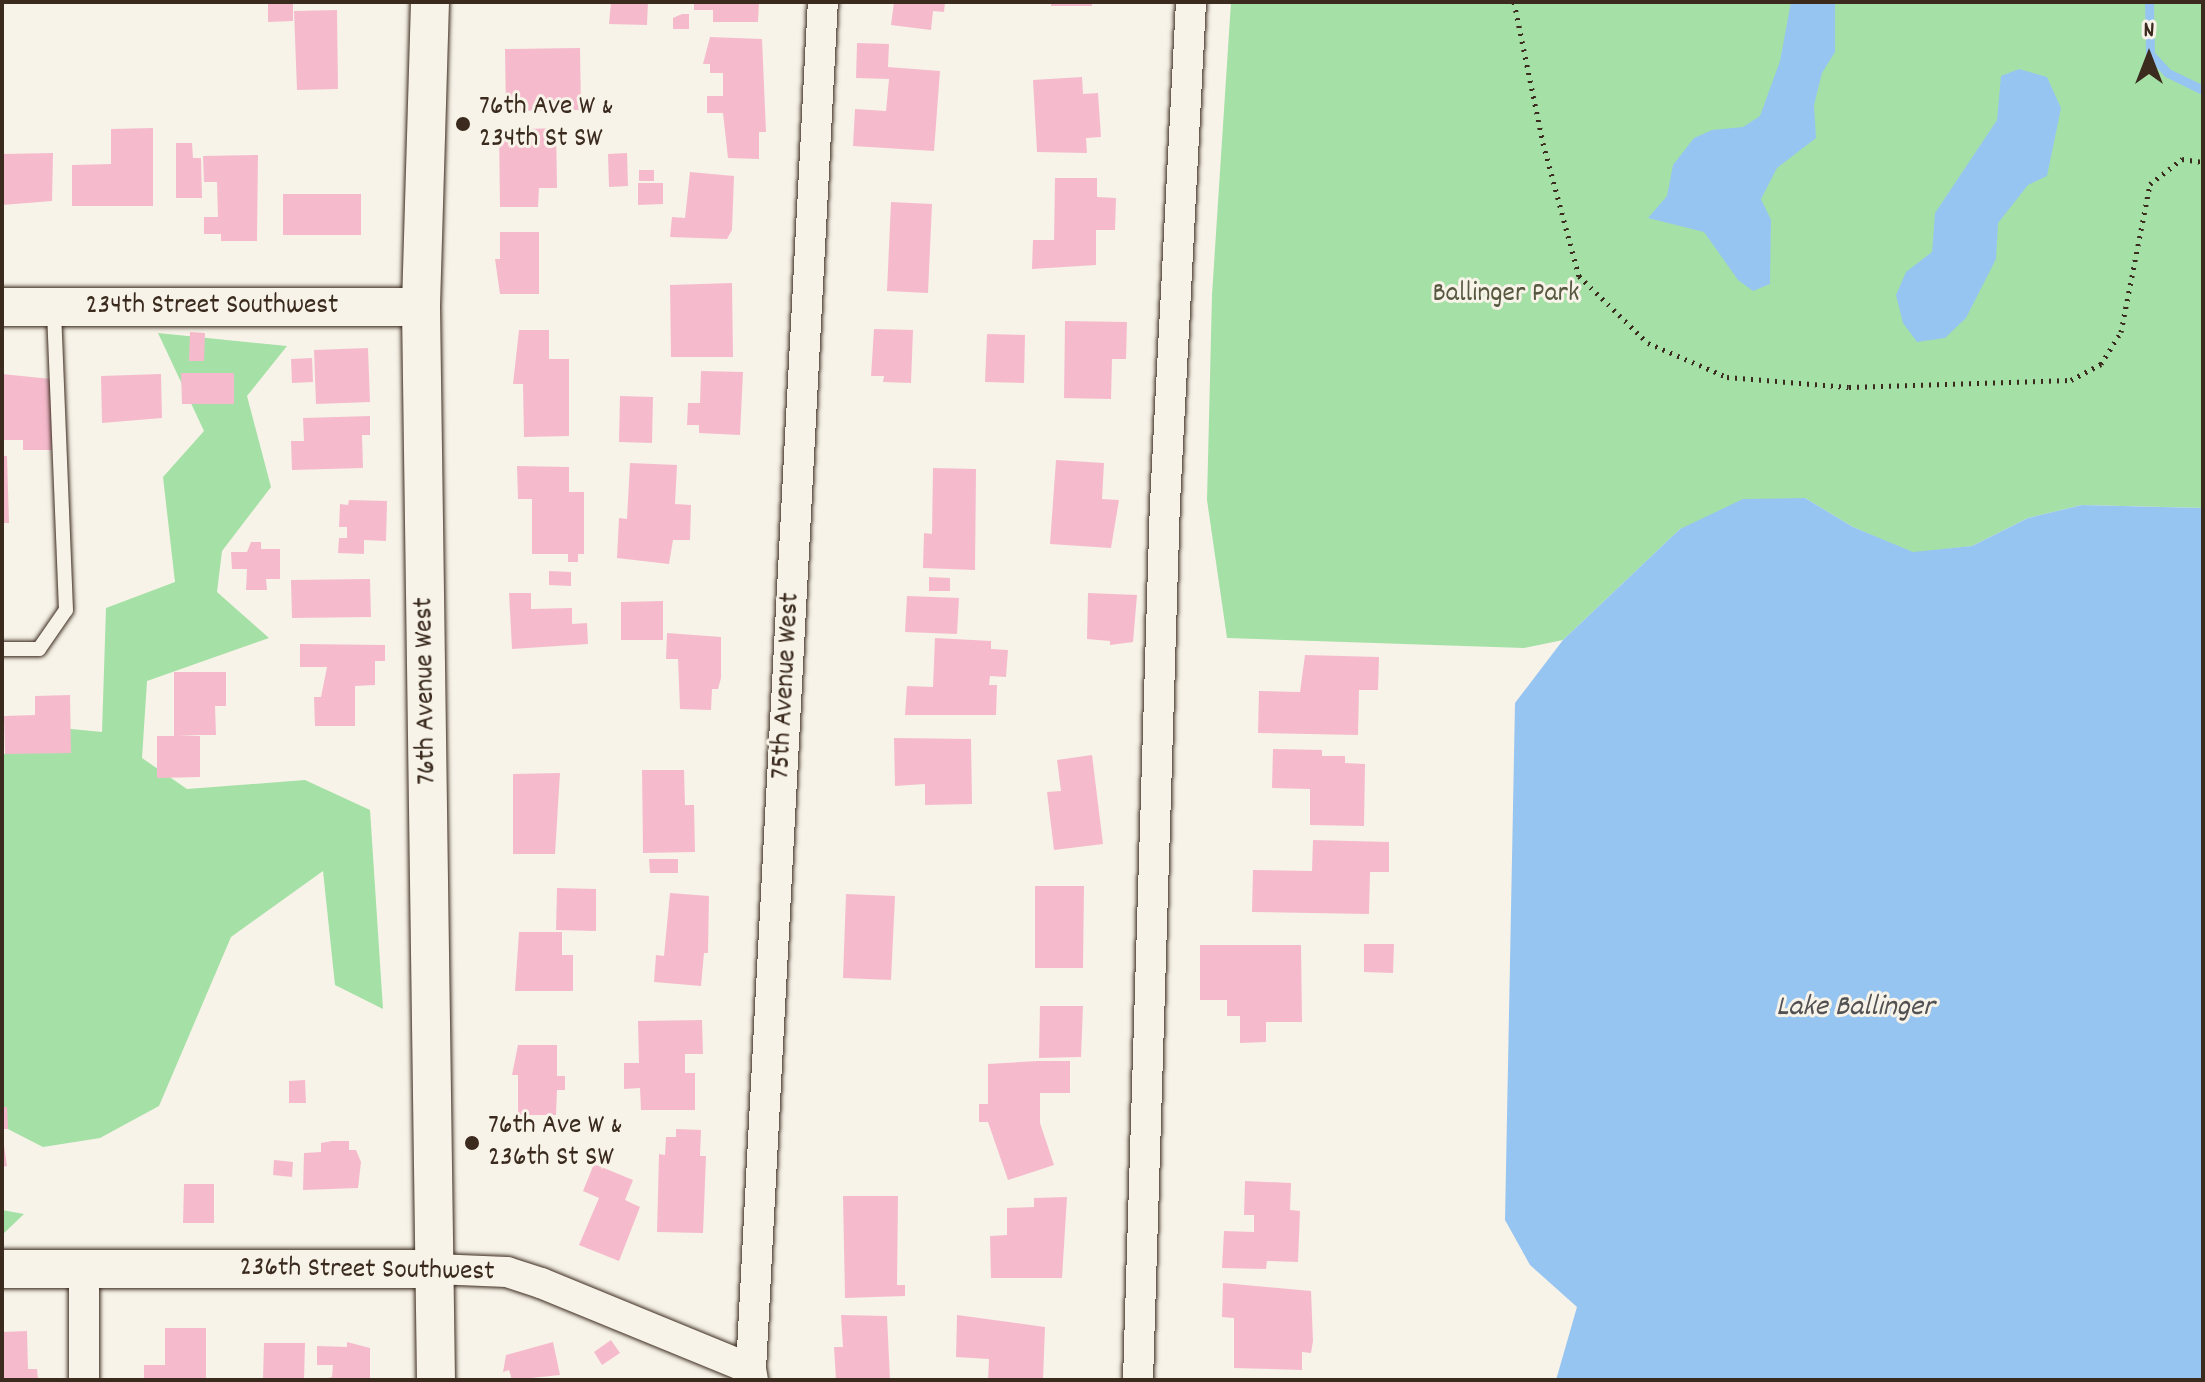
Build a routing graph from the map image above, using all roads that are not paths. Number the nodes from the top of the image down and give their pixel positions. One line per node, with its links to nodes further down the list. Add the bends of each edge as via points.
1 (430, 2): 6 (street, 76th Avenue West)
2 (823, 2): 11 (street, 75th Avenue West)
3 (1191, 2): 14 (street, via 1165,503)
4 (2, 307): 5 (street, 234th Street Southwest)
5 (54, 307): 6 (street, 234th Street Southwest); 7 (lane, via 66,610 39,649)
6 (421, 307): 9 (street, 76th Avenue West)
7 (2, 649)
8 (2, 1269): 10 (street, 236th Street Southwest)
9 (435, 1269): 10 (street, 236th Street Southwest); 11 (street, 236th Street Southwest, via 507,1272); 13 (street, 76th Avenue West)
10 (84, 1270): 12 (street)
11 (752, 1374)
12 (84, 1380)
13 (436, 1380)
14 (1138, 1380)

